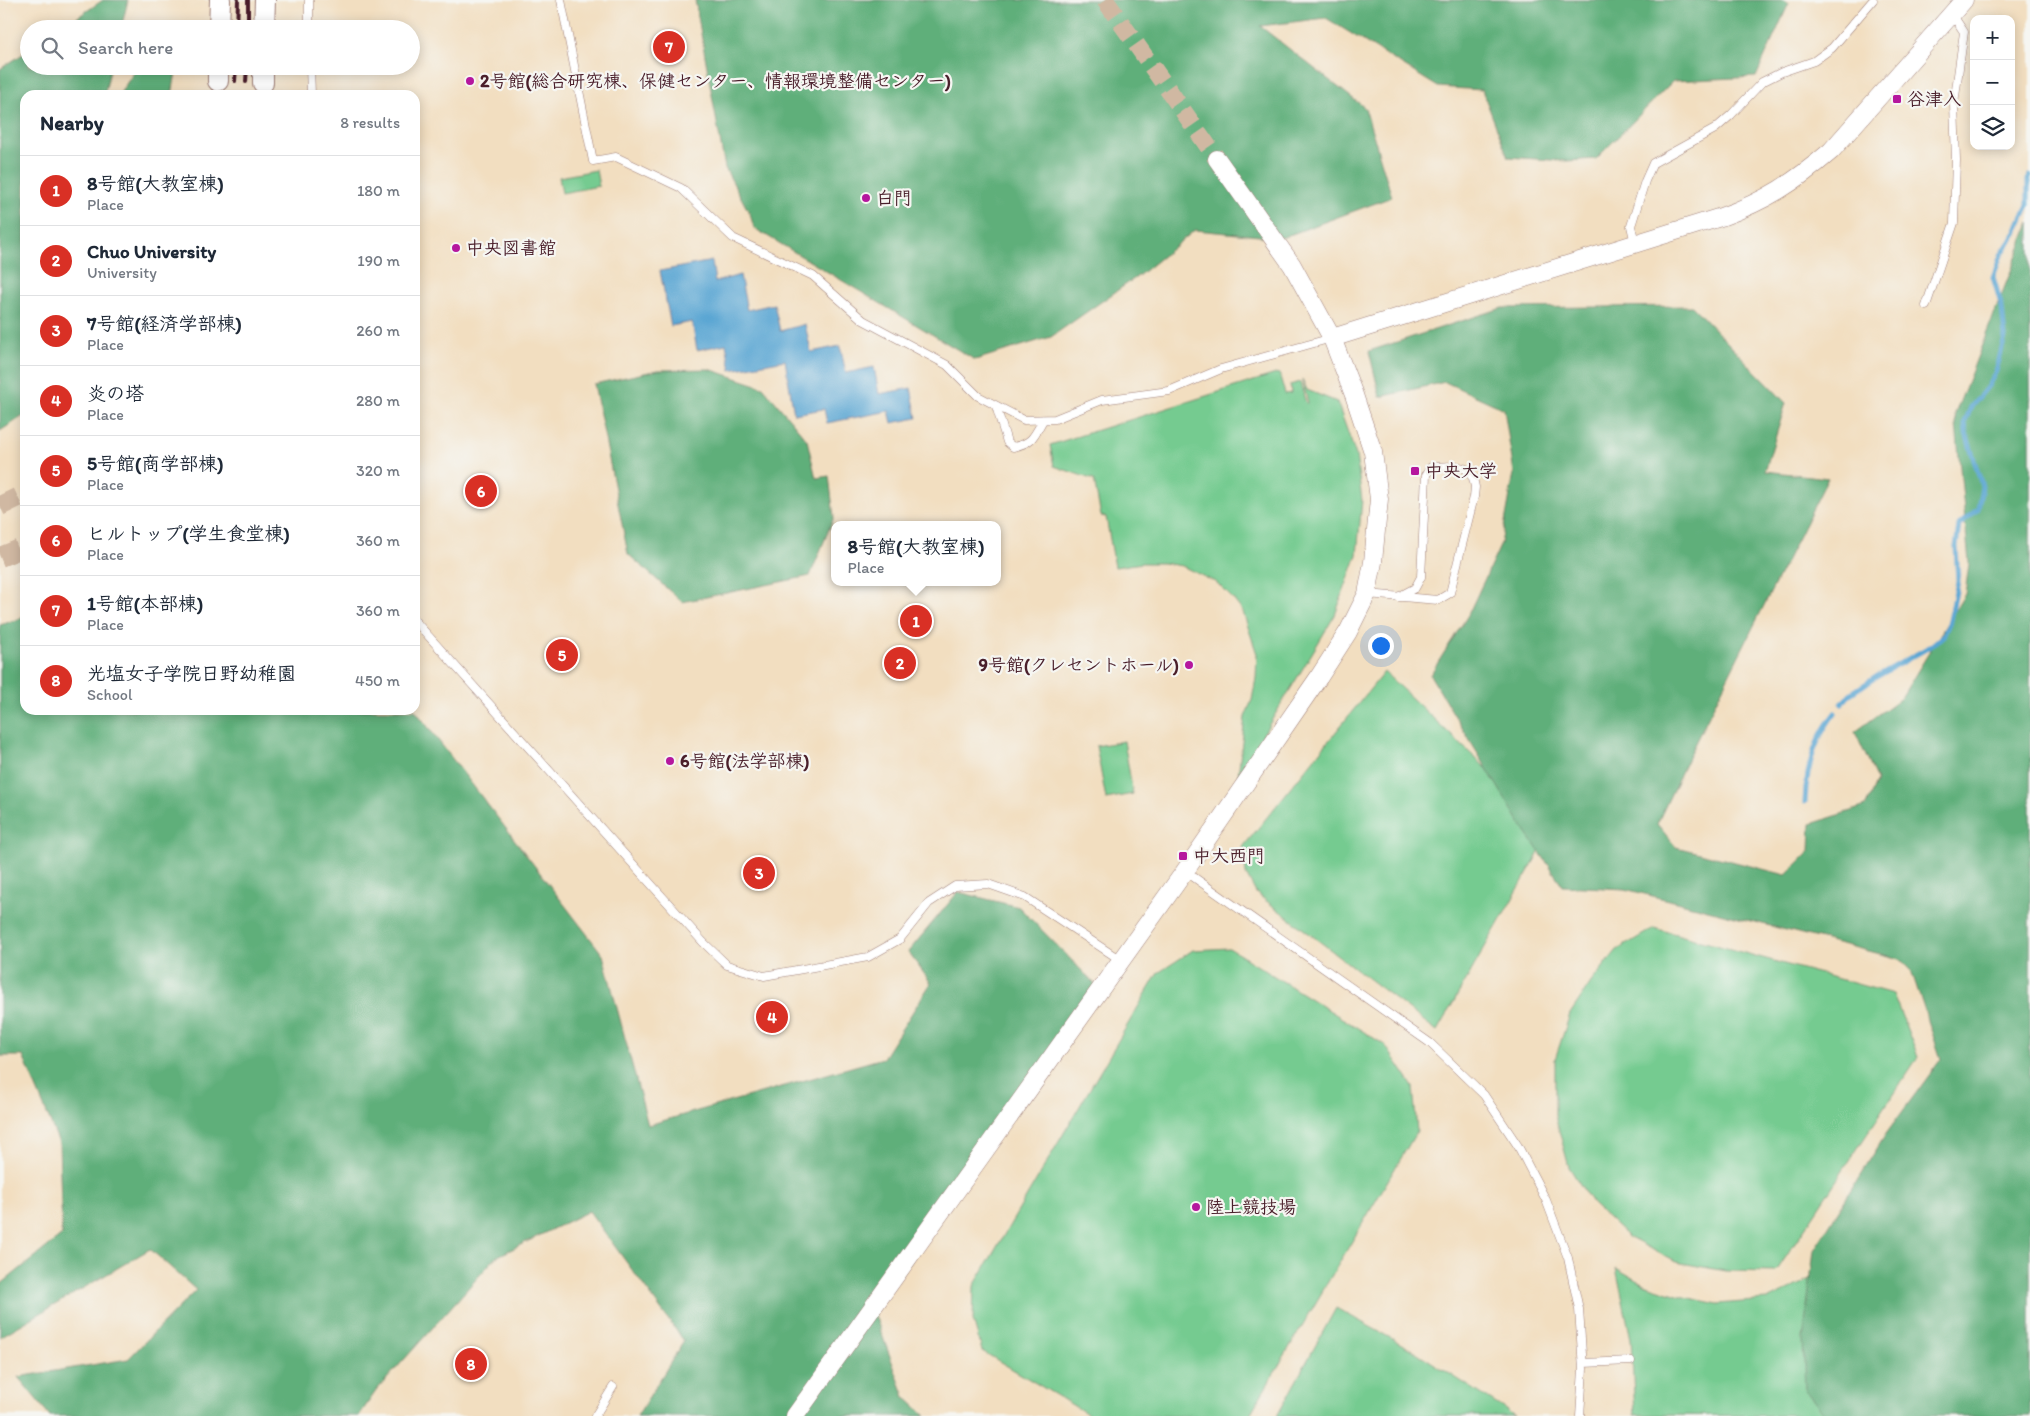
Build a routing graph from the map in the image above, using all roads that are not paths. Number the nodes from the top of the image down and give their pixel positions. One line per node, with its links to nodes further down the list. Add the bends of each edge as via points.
1 (220, 0): 8 (main road)
2 (265, 0): 9 (main road)
3 (309, 0): 10 (lane)
4 (561, 0): 17 (lane, via 593,161 616,158 681,188 733,238 813,276 863,320 948,365 978,396)
5 (1873, 0): 14 (lane, via 1832,48 1814,61 1762,82 1714,129 1653,163 1631,226)
6 (1964, 0): 7 (street)
7 (1952, 14): 14 (street, via 1831,151 1807,172 1753,206); 15 (lane, via 1964,32 1954,104 1954,223)
8 (219, 20)
9 (264, 20)
10 (309, 20)
11 (310, 75): 12 (lane)
12 (311, 90)
13 (1217, 159): 16 (street, via 1292,265)
14 (1635, 243): 16 (street)
15 (1926, 306)
16 (1332, 338): 18 (lane, via 1221,369 1169,391 1102,400 1054,419); 19 (street, via 1370,444 1377,476 1377,532)
17 (996, 406): 18 (lane, via 1024,420); 18 (lane, via 1006,442 1013,447 1026,444 1034,437)
18 (1042, 420)
19 (1367, 594): 20 (lane); 22 (street, via 1348,632 1319,677)
20 (1398, 597): 20 (lane, via 1414,588 1421,577 1426,475 1431,467 1466,469 1473,478 1474,497 1450,593 1438,600)
21 (420, 627): 23 (lane, via 727,965 764,976 868,957 900,939 929,904 955,886 988,884 1025,897)
22 (1185, 871): 23 (street); 25 (lane, via 1430,1043 1484,1095 1518,1146 1546,1200 1568,1258 1579,1309)
23 (1122, 961): 28 (street)
24 (1631, 1361): 25 (lane)
25 (1583, 1363): 29 (lane)
26 (613, 1386): 27 (lane)
27 (595, 1416)
28 (795, 1416)
29 (1580, 1416)

